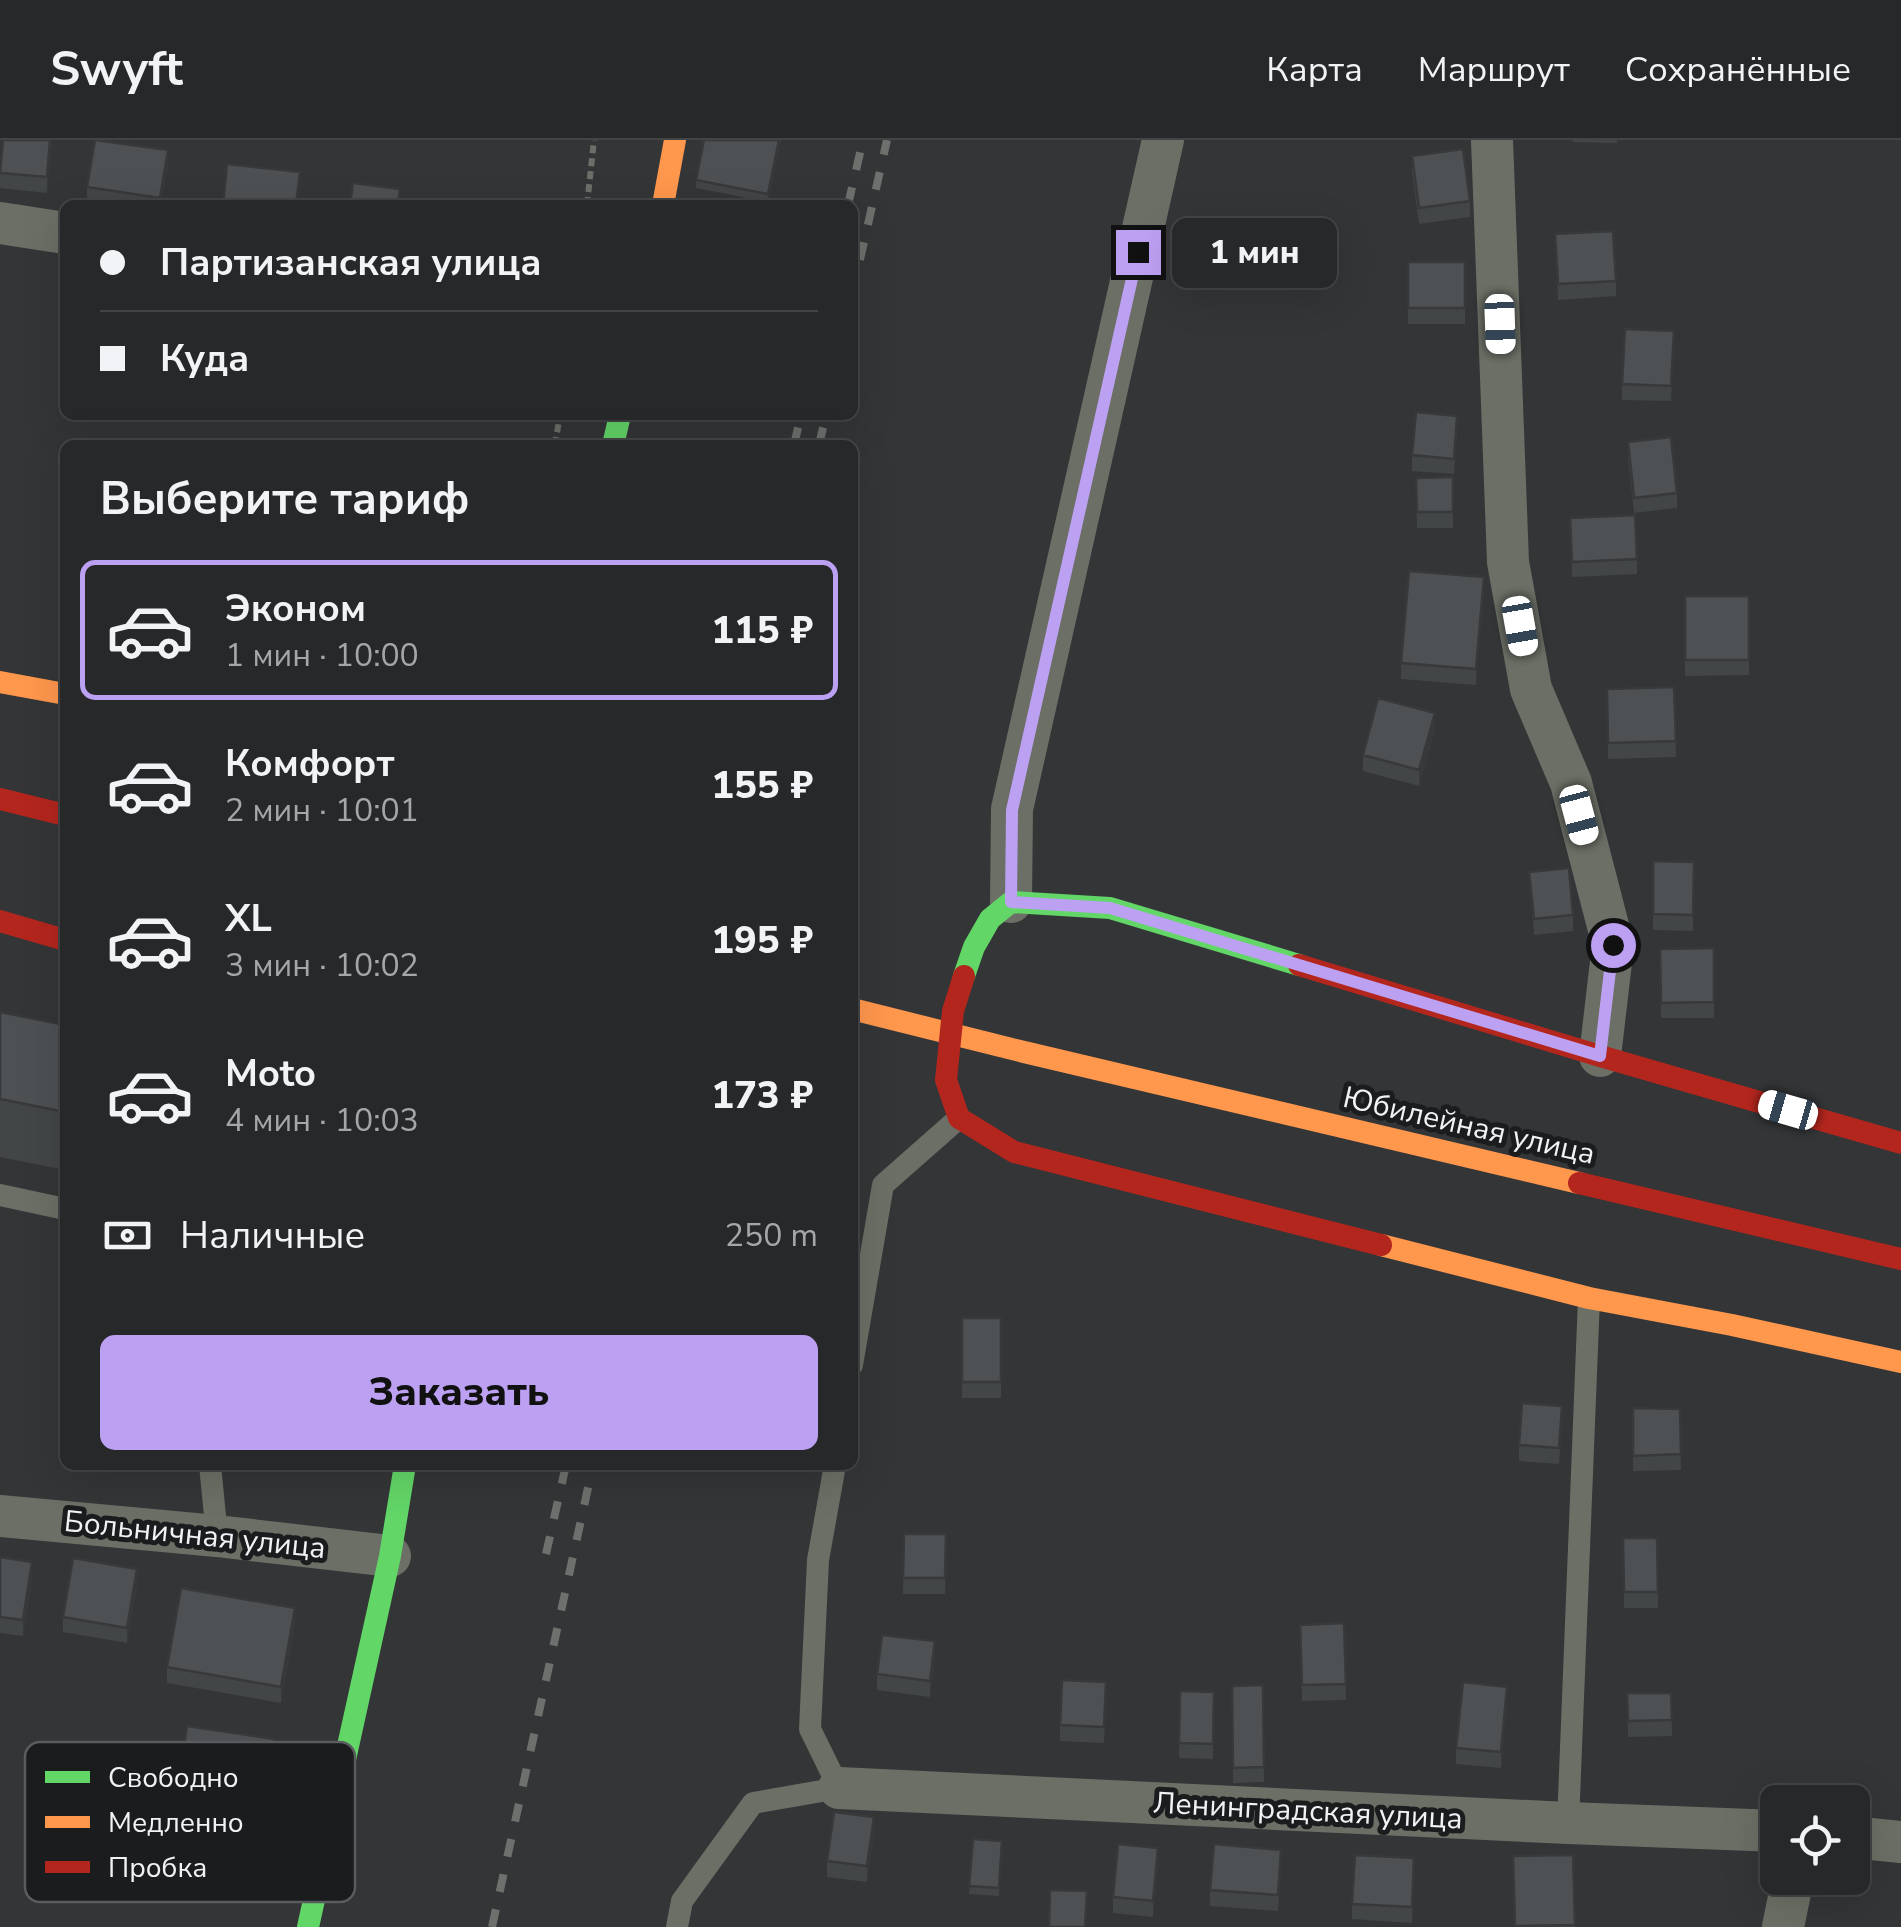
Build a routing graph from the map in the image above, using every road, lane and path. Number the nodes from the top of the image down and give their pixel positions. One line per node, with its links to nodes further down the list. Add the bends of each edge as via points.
1 (594, 140): 5 (path)
2 (675, 140): 6 (street)
3 (1164, 140): 13 (street, via 1012,810)
4 (1492, 140): 17 (street, via 1508,562 1531,689 1571,783 1613,945)
5 (588, 200)
6 (665, 200)
7 (0, 223): 8 (street)
8 (60, 233)
9 (0, 682): 10 (street)
10 (60, 693)
11 (0, 799): 12 (street)
12 (60, 814)
13 (1011, 902): 17 (street, via 1110,908); 18 (street, via 990,919 974,947 953,1011 946,1080)
14 (0, 921): 15 (street)
15 (60, 939)
16 (858, 1010): 22 (street, Юбилейная улица)
17 (1600, 1056): 19 (street)
18 (959, 1118): 23 (street, via 1014,1152); 24 (lane, via 883,1184)
19 (1901, 1143)
20 (0, 1195): 21 (lane)
21 (60, 1208)
22 (1901, 1259)
23 (1589, 1298): 25 (street); 34 (lane)
24 (858, 1330)
25 (1901, 1362)
26 (210, 1470): 30 (lane)
27 (404, 1470): 31 (street)
28 (834, 1470): 33 (lane, via 818,1560 810,1729)
29 (0, 1516): 30 (street, Больничная улица)
30 (217, 1536): 31 (street, Больничная улица)
31 (390, 1556): 32 (street)
32 (349, 1742)
33 (839, 1788): 34 (street, Ленинградская улица); 41 (lane, via 753,1803 682,1901)
34 (1568, 1824): 35 (street, Ленинградская улица)
35 (1760, 1830)
36 (1870, 1839): 37 (street)
37 (1901, 1842)
38 (1790, 1895): 42 (street)
39 (314, 1902): 40 (street)
40 (308, 1927)
41 (677, 1927)
42 (1783, 1927)

